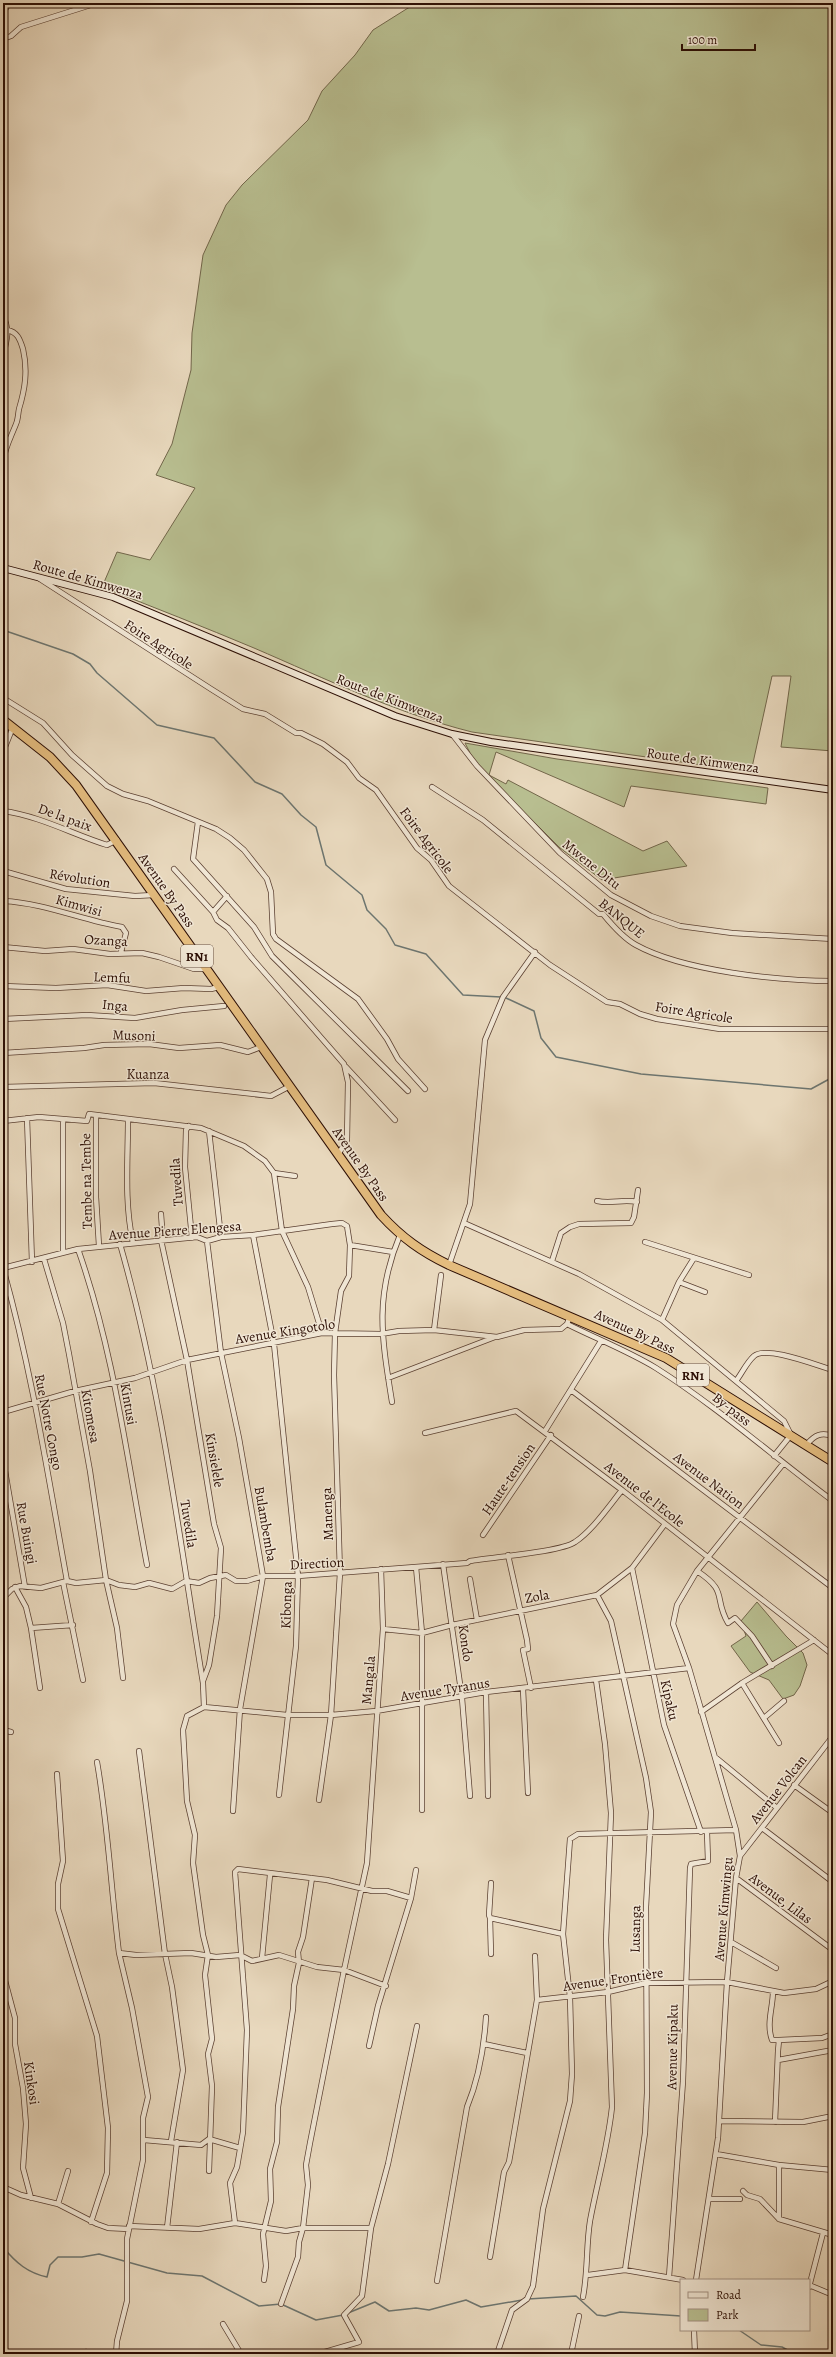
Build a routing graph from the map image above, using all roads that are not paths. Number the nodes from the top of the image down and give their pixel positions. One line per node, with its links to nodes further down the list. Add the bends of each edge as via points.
1 (10, 3): 3 (street)
2 (97, 3): 4 (street, via 21,27 11,36)
3 (3, 13)
4 (3, 38)
5 (3, 316): 6 (street)
6 (7, 330): 7 (street); 8 (street, via 14,332 20,341 25,358 26,377 17,423 6,447)
7 (3, 354)
8 (3, 462)
9 (3, 568): 10 (street, Route de Kimwenza)
10 (35, 576): 14 (street, Route de Kimwenza, via 139,606 395,716); 30 (street, Foire Agricole, via 175,668 244,709 265,714 296,733 323,744 347,762 359,778 376,790 417,848 431,860 447,885)
11 (3, 698): 19 (street, via 43,723 72,755 107,786)
12 (3, 720): 13 (highway, Avenue By Pass / RN1)
13 (12, 727): 15 (street); 20 (highway, Avenue By Pass / RN1, via 67,774)
14 (452, 734): 17 (street, Route de Kimwenza, via 491,742); 27 (street, Mwene Ditu, via 477,766 560,853 611,895 651,916 680,926 732,933)
15 (3, 752)
16 (432, 787): 32 (street, BANQUE, via 483,820 599,914 603,914 616,929 636,945 704,968 761,976)
17 (833, 790)
18 (3, 811): 20 (street, De la paix, via 42,820 107,845)
19 (198, 822): 24 (street, via 193,859); 43 (street, via 216,829 244,850 269,885 273,934 276,940 358,999 398,1059)
20 (117, 840): 23 (highway, Avenue By Pass / RN1)
21 (174, 869): 26 (street)
22 (3, 871): 23 (street, Révolution, via 66,890 135,896)
23 (154, 895): 31 (highway, Avenue By Pass / RN1)
24 (227, 896): 26 (street); 44 (street, via 254,927 272,956)
25 (3, 901): 29 (street, Kimwisi, via 34,903 81,918 122,927 126,933)
26 (213, 912): 40 (street, via 217,920 228,928 250,958)
27 (833, 938)
28 (3, 947): 29 (street, Ozanga, via 73,949 110,954)
29 (121, 952): 31 (street, Ozanga, via 156,956 194,969)
30 (535, 952): 37 (street, Foire Agricole, via 550,965 607,1002 620,1004 657,1019 731,1030); 60 (street, via 503,997 485,1040 471,1190)
31 (206, 969): 34 (highway, Avenue By Pass / RN1)
32 (833, 981)
33 (3, 986): 34 (street, Lemfu, via 56,988 107,985 146,991)
34 (219, 987): 38 (highway, Avenue By Pass / RN1)
35 (224, 1006): 36 (street, Inga, via 135,1018 87,1015)
36 (3, 1019)
37 (833, 1029)
38 (261, 1046): 39 (street, Musoni, via 248,1052 220,1045 179,1048 149,1044); 41 (highway, Avenue By Pass / RN1)
39 (3, 1052)
40 (344, 1064): 49 (street); 53 (street, via 348,1082 347,1140)
41 (290, 1086): 42 (street, Kuanza, via 271,1096 154,1083); 53 (highway, Avenue By Pass / RN1)
42 (3, 1087)
43 (425, 1089)
44 (408, 1091)
45 (96, 1115): 47 (street, via 89,1114 86,1121); 48 (street); 73 (street, Tembe na Tembe)
46 (27, 1118): 47 (street); 50 (street); 80 (street)
47 (63, 1119): 75 (street)
48 (128, 1119): 51 (street); 70 (street, via 127,1200 128,1222)
49 (395, 1120)
50 (3, 1121)
51 (189, 1126): 52 (street); 66 (street, Tuvedila, via 186,1130 185,1167)
52 (209, 1131): 54 (street, via 244,1146 265,1161); 65 (street)
53 (338, 1154): 64 (highway, Avenue By Pass / RN1, via 381,1215)
54 (274, 1173): 55 (street); 62 (street)
55 (295, 1176)
56 (638, 1190): 58 (street)
57 (597, 1201): 58 (street)
58 (637, 1202): 79 (street, via 631,1223 579,1224 561,1233)
59 (161, 1214): 67 (street, Kinsielele)
60 (464, 1223): 79 (street); 81 (street)
61 (348, 1230): 62 (street, Avenue Pierre Elengesa, via 345,1224 338,1223); 72 (street, Manenga)
62 (282, 1231): 63 (street, Avenue Pierre Elengesa); 90 (street, via 308,1287)
63 (253, 1235): 65 (street, Avenue Pierre Elengesa); 95 (street, Kibonga)
64 (400, 1235): 76 (street); 81 (highway, Avenue By Pass / RN1, via 417,1248)
65 (221, 1237): 68 (street, Avenue Pierre Elengesa)
66 (192, 1238): 67 (street, Avenue Pierre Elengesa); 68 (street, Avenue Pierre Elengesa, via 197,1237)
67 (162, 1240): 70 (street, Avenue Pierre Elengesa); 97 (street, Kinsielele)
68 (207, 1242): 96 (street, Bulambemba)
69 (645, 1242): 78 (street)
70 (133, 1243): 71 (street, Avenue Pierre Elengesa)
71 (120, 1244): 73 (street, Avenue Pierre Elengesa); 99 (street, Tuvedila)
72 (350, 1245): 76 (street); 91 (street, Manenga, via 349,1276 341,1291)
73 (99, 1246): 74 (street, Avenue Pierre Elengesa)
74 (78, 1249): 75 (street, Avenue Pierre Elengesa); 102 (street, Kintusi, via 94,1294)
75 (63, 1252): 77 (street, Avenue Pierre Elengesa)
76 (393, 1252): 92 (street, via 384,1288)
77 (44, 1258): 80 (street, Avenue Pierre Elengesa); 104 (street, Kitomesa, via 63,1323)
78 (694, 1258): 84 (street); 85 (street)
79 (552, 1261): 88 (street)
80 (32, 1262): 82 (street, Avenue Pierre Elengesa)
81 (449, 1265): 87 (highway, Avenue By Pass / RN1)
82 (3, 1268): 106 (street, Rue Notre Congo)
83 (441, 1275): 89 (street)
84 (749, 1275)
85 (679, 1282): 86 (street); 88 (street)
86 (705, 1292)
87 (568, 1320): 93 (street, Avenue Kingotolo, via 558,1329 524,1330); 94 (street, By-pass); 111 (highway, Avenue By Pass / RN1, via 666,1358)
88 (662, 1320): 101 (street)
89 (434, 1330): 92 (street, Avenue Kingotolo); 93 (street, Avenue Kingotolo)
90 (322, 1333): 91 (street, Avenue Kingotolo); 95 (street, Avenue Kingotolo)
91 (335, 1333): 92 (street, Avenue Kingotolo); 131 (street, Manenga)
92 (381, 1334): 100 (street)
93 (497, 1337): 100 (street)
94 (601, 1341): 103 (street, Haute-tension); 114 (street, By-pass, via 657,1369 703,1400)
95 (274, 1344): 96 (street, Avenue Kingotolo); 134 (street, Kibonga)
96 (220, 1353): 97 (street, Avenue Kingotolo); 133 (street, Bulambemba, via 240,1446)
97 (187, 1360): 99 (street, Avenue Kingotolo); 132 (street, Kinsielele, via 214,1524 221,1548)
98 (833, 1370): 101 (street, via 767,1352 754,1356)
99 (152, 1372): 102 (street, Avenue Kingotolo); 137 (street, Tuvedila)
100 (388, 1378): 105 (street)
101 (736, 1381): 111 (street, via 784,1421)
102 (115, 1383): 104 (street, Avenue Kingotolo); 126 (street, Kintusi)
103 (571, 1390): 108 (street, Haute-tension); 120 (street, Avenue Nation)
104 (75, 1391): 106 (street, Avenue Kingotolo); 136 (street, Kitomesa)
105 (392, 1402)
106 (36, 1403): 107 (street, Avenue Kingotolo); 138 (street, Rue Notre Congo)
107 (3, 1412)
108 (545, 1431): 109 (street, Avenue de l'Ecole, via 515,1411); 110 (street, Avenue de l'Ecole)
109 (425, 1433)
110 (550, 1435): 118 (street, Avenue de l'Ecole); 122 (street, Haute-tension)
111 (791, 1435): 113 (highway, Avenue By Pass / RN1); 114 (street)
112 (833, 1436): 113 (street, via 814,1436)
113 (807, 1444): 116 (highway, Avenue By Pass / RN1)
114 (774, 1456): 117 (street, By-pass)
115 (3, 1459): 140 (street, Rue Buingi)
116 (833, 1462)
117 (783, 1464): 119 (street, By-pass); 120 (street, Avenue Kimwingu)
118 (622, 1490): 121 (street, Avenue de l'Ecole); 123 (street, Direction, via 576,1542 559,1548)
119 (833, 1501)
120 (742, 1518): 124 (street, Avenue Kimwingu); 141 (street, Avenue Nation)
121 (665, 1524): 124 (street, Avenue de l'Ecole); 128 (street, Zola)
122 (483, 1535)
123 (508, 1555): 125 (street, Direction, via 467,1563); 144 (street)
124 (707, 1557): 130 (street, Avenue Kimwingu); 151 (street, Avenue de l'Ecole)
125 (443, 1564): 127 (street, Direction); 147 (street, Kondo)
126 (147, 1566)
127 (416, 1567): 129 (street, Direction); 150 (street)
128 (632, 1568): 142 (street, Zola); 155 (street, Kipaku)
129 (381, 1569): 131 (street, Direction); 149 (street, Mangala)
130 (697, 1571): 153 (street, via 718,1589 728,1623 735,1618 752,1636); 154 (street, Avenue Kimwingu, via 677,1605 672,1624)
131 (340, 1573): 134 (street, Direction); 174 (street, Manenga)
132 (219, 1576): 133 (street, Direction, via 230,1576 240,1581 251,1581); 137 (street, via 199,1583); 160 (street, Kinsielele, via 217,1616 209,1665)
133 (263, 1576): 134 (street, Direction); 170 (street, Bulambemba)
134 (298, 1576): 173 (street, Kibonga, via 296,1646)
135 (470, 1579): 145 (street)
136 (106, 1580): 137 (street, via 134,1587 149,1582 172,1589); 138 (street); 157 (street, Kitomesa, via 117,1628)
137 (186, 1580): 160 (street, Tuvedila)
138 (65, 1582): 140 (street, via 41,1588); 146 (street, Rue Notre Congo)
139 (15, 1587): 140 (street); 143 (street); 148 (street, via 26,1607)
140 (25, 1587)
141 (833, 1588)
142 (597, 1595): 144 (street, Zola); 156 (street, Lusanga, via 611,1621)
143 (3, 1598)
144 (520, 1610): 145 (street, Zola); 163 (street, via 528,1649 523,1650)
145 (478, 1620): 147 (street, Zola)
146 (73, 1625): 148 (street); 158 (street, Rue Notre Congo)
147 (452, 1625): 150 (street, Zola); 166 (street, Kondo)
148 (31, 1628): 162 (street)
149 (383, 1629): 150 (street, Zola); 171 (street, Mangala)
150 (422, 1634): 168 (street)
151 (814, 1640): 152 (street, Avenue de l'Ecole); 153 (street)
152 (833, 1655)
153 (772, 1666): 161 (street)
154 (689, 1668): 155 (street, Avenue Tyranus); 172 (street, Avenue Kimwingu)
155 (652, 1672): 156 (street, Avenue Tyranus); 197 (street, Kipaku, via 664,1725)
156 (623, 1676): 159 (street, Avenue Tyranus); 196 (street, Lusanga, via 646,1778)
157 (123, 1678)
158 (83, 1680)
159 (596, 1680): 163 (street, Avenue Tyranus); 199 (street, via 609,1779)
160 (203, 1683): 169 (street, Tuvedila)
161 (742, 1683): 172 (street); 175 (street)
162 (40, 1688)
163 (531, 1688): 164 (street, Avenue Tyranus)
164 (523, 1689): 165 (street, Avenue Tyranus); 185 (street)
165 (486, 1692): 166 (street, Avenue Tyranus); 188 (street)
166 (462, 1698): 168 (street, Avenue Tyranus); 187 (street, Kondo)
167 (784, 1701): 175 (street)
168 (421, 1704): 171 (street, Avenue Tyranus); 191 (street)
169 (204, 1707): 170 (street, Avenue Tyranus); 216 (street, via 187,1716 183,1723 187,1800 196,1834 193,1864)
170 (240, 1709): 173 (street, Avenue Tyranus); 192 (street, Bulambemba)
171 (376, 1711): 174 (street, Avenue Tyranus); 207 (street, Mangala, via 367,1863)
172 (701, 1712): 181 (street, Avenue Kimwingu)
173 (287, 1715): 174 (street, Avenue Tyranus); 186 (street, Kibonga)
174 (331, 1715): 189 (street, Manenga)
175 (764, 1718): 179 (street)
176 (3, 1730): 177 (street)
177 (11, 1732)
178 (832, 1738): 184 (street, Avenue Volcan)
179 (779, 1743)
180 (139, 1751): 214 (street)
181 (714, 1756): 190 (street); 195 (street, Avenue Kimwingu)
182 (97, 1762): 213 (street, via 105,1805)
183 (57, 1774): 262 (street, via 63,1861 58,1884 58,1909 97,2036 108,2128 107,2173)
184 (794, 1785): 190 (street, Avenue Volcan); 193 (street)
185 (528, 1793)
186 (279, 1795)
187 (470, 1796)
188 (488, 1796)
189 (319, 1800)
190 (777, 1808): 194 (street, Avenue Volcan)
191 (422, 1810)
192 (233, 1811)
193 (833, 1813)
194 (762, 1828): 200 (street, Avenue Volcan); 205 (street)
195 (736, 1830): 198 (street); 200 (street, Avenue Kimwingu)
196 (652, 1832): 197 (street); 199 (street); 227 (street, Lusanga, via 646,1907)
197 (701, 1832): 198 (street)
198 (707, 1832): 224 (street, Avenue Kipaku, via 708,1861 691,1864 690,1868)
199 (611, 1833): 210 (street, via 578,1834 570,1840); 230 (street, via 606,1940)
200 (740, 1856): 204 (street, Avenue Kimwingu)
201 (416, 1870): 208 (street)
202 (270, 1875): 203 (street); 217 (street, via 238,1870 235,1872); 219 (street)
203 (312, 1878): 207 (street, via 340,1882); 220 (street, via 303,1937 298,1952)
204 (736, 1878): 211 (street, Avenue Kimwingu); 212 (street, Avenue, Lilas)
205 (833, 1882)
206 (491, 1883): 209 (street, via 488,1915)
207 (362, 1889): 208 (street, via 387,1891); 222 (street, Mangala)
208 (411, 1898): 228 (street, via 402,1920 398,1945)
209 (490, 1918): 210 (street); 215 (street)
210 (563, 1934): 231 (street)
211 (730, 1942): 221 (street); 226 (street, Avenue Kimwingu)
212 (833, 1950)
213 (119, 1952): 214 (street, via 136,1955); 246 (street, via 148,2094 143,2118)
214 (165, 1954): 216 (street); 247 (street, via 172,1987 182,2070)
215 (491, 1954)
216 (208, 1955): 217 (street); 245 (street, via 205,1975 212,2039 208,2054 212,2086)
217 (240, 1955): 219 (street, via 252,1961); 249 (street, via 247,2030 243,2132)
218 (535, 1956): 232 (street)
219 (262, 1958): 220 (street, via 279,1955)
220 (299, 1963): 222 (street); 266 (street, via 278,2107 277,2142 270,2169 271,2201)
221 (776, 1968)
222 (344, 1970): 228 (street); 267 (street, Mangala, via 307,2162 308,2185)
223 (3, 1973): 257 (street, Kinkosi, via 15,2018 15,2044 26,2124 23,2168)
224 (685, 1981): 226 (street, Avenue, Frontière); 227 (street, Avenue, Frontière); 274 (street, Avenue Kipaku, via 683,2081)
225 (833, 1981): 229 (street, Avenue, Frontière, via 816,1989 798,1993)
226 (727, 1982): 229 (street, Avenue, Frontière); 243 (street, Avenue Kimwingu)
227 (646, 1983): 230 (street, Avenue, Frontière); 272 (street, Lusanga, via 645,2133)
228 (386, 1986): 238 (street, via 378,2006)
229 (773, 1991): 236 (street, via 768,2021 772,2040)
230 (608, 1992): 231 (street, Avenue, Frontière); 273 (street, via 612,2107 590,2222)
231 (570, 1998): 232 (street, Avenue, Frontière); 290 (street, via 570,2101 544,2202 533,2286 527,2299 512,2310)
232 (537, 2000): 240 (street)
233 (486, 2017): 237 (street)
234 (417, 2026): 268 (street)
235 (833, 2034): 236 (street, via 822,2038)
236 (779, 2040): 241 (street)
237 (484, 2044): 240 (street); 278 (street, via 475,2087 467,2108)
238 (369, 2046)
239 (833, 2050): 241 (street)
240 (527, 2053): 271 (street)
241 (778, 2060): 244 (street)
242 (833, 2116): 244 (street, via 803,2122)
243 (720, 2120): 244 (street); 250 (street, Avenue Kimwingu)
244 (775, 2122)
245 (209, 2139): 248 (street, via 201,2145); 249 (street); 254 (street)
246 (144, 2140): 247 (street); 264 (street, via 143,2160)
247 (171, 2141): 248 (street)
248 (177, 2142): 265 (street)
249 (240, 2148): 263 (street, via 237,2167 230,2183)
250 (716, 2154): 251 (street); 258 (street, Avenue Kimwingu)
251 (779, 2165): 252 (street); 261 (street)
252 (833, 2170)
253 (68, 2171): 260 (street)
254 (209, 2171)
255 (3, 2187): 257 (street)
256 (743, 2191): 261 (street, via 746,2196 760,2199)
257 (30, 2198): 260 (street)
258 (709, 2199): 259 (street); 276 (street, Avenue Kimwingu)
259 (740, 2199)
260 (58, 2204): 262 (street)
261 (779, 2219): 269 (street)
262 (91, 2222): 264 (street, via 108,2228)
263 (235, 2223): 265 (street, via 212,2228); 266 (street)
264 (129, 2228): 265 (street); 287 (street, via 127,2301)
265 (167, 2228)
266 (264, 2228): 267 (street, via 286,2231); 277 (street)
267 (303, 2228): 268 (street); 283 (street, Mangala, via 299,2238 298,2257)
268 (372, 2228): 289 (street, via 362,2296 344,2315 359,2342)
269 (823, 2233): 270 (street); 279 (street)
270 (833, 2236)
271 (490, 2257)
272 (625, 2270): 273 (street); 274 (street)
273 (588, 2275): 282 (street)
274 (669, 2277): 275 (street)
275 (680, 2279)
276 (696, 2279)
277 (264, 2280)
278 (437, 2281)
279 (810, 2282)
280 (810, 2286): 281 (street)
281 (833, 2295)
282 (583, 2297)
283 (281, 2304)
284 (579, 2316): 291 (street)
285 (223, 2324): 288 (street)
286 (694, 2331): 292 (street)
287 (116, 2354)
288 (241, 2354)
289 (318, 2354)
290 (497, 2354)
291 (571, 2354)
292 (695, 2354)

